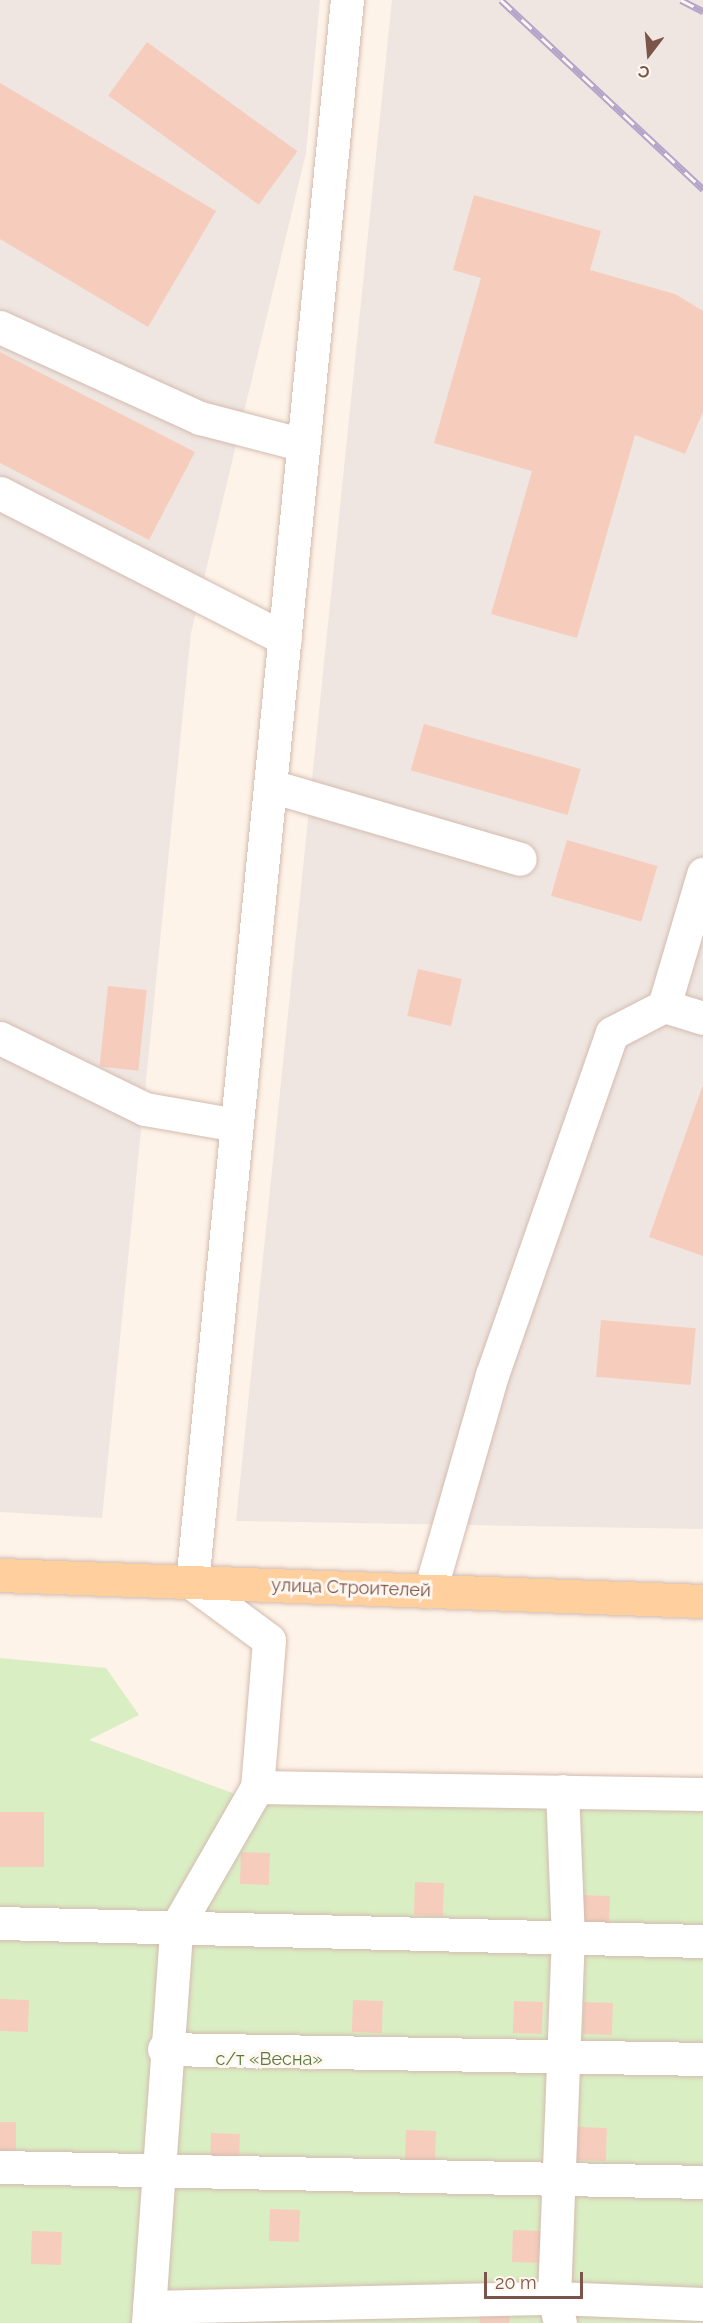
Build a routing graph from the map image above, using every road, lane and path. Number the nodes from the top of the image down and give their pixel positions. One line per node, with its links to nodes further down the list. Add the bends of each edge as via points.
1 (347, 0): 3 (street)
2 (0, 327): 3 (street, via 200,418)
3 (304, 445): 5 (street)
4 (0, 493): 5 (street)
5 (285, 639): 6 (street)
6 (270, 786): 7 (street); 12 (street)
7 (520, 859)
8 (703, 874): 9 (street)
9 (664, 1006): 10 (street); 15 (street, via 612,1033 492,1376)
10 (703, 1018)
11 (0, 1038): 12 (street, via 145,1109)
12 (237, 1125): 14 (street)
13 (0, 1575): 14 (main road, улица Строителей)
14 (192, 1583): 15 (main road, улица Строителей); 17 (street, via 269,1640)
15 (430, 1591): 16 (main road, улица Строителей)
16 (703, 1601)
17 (256, 1787): 18 (street); 21 (street)
18 (562, 1791): 19 (street); 22 (street)
19 (703, 1794)
20 (0, 1923): 21 (street)
21 (176, 1928): 22 (street); 24 (street)
22 (568, 1939): 23 (street); 25 (street)
23 (703, 1941)
24 (164, 2049): 25 (street); 28 (street)
25 (563, 2054): 26 (street); 29 (street)
26 (703, 2059)
27 (0, 2168): 28 (street)
28 (155, 2172): 29 (street); 33 (street)
29 (557, 2180): 30 (street); 32 (street)
30 (703, 2182)
31 (703, 2304): 32 (street)
32 (557, 2311): 33 (street)
33 (149, 2315)

